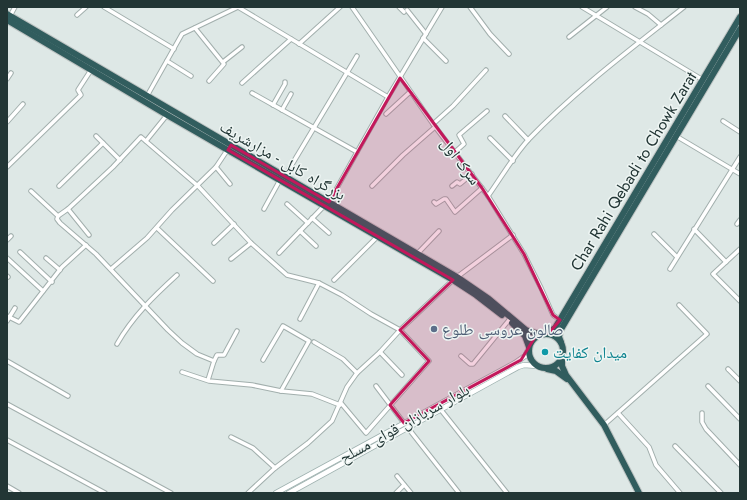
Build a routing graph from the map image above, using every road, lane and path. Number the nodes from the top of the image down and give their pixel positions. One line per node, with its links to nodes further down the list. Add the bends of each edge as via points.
1 (15, 7): 16 (street)
2 (86, 7): 14 (street)
3 (104, 7): 28 (street)
4 (238, 7): 19 (street); 24 (street)
5 (340, 7): 26 (street)
6 (352, 7): 39 (street, سرک اول)
7 (399, 7): 21 (street)
8 (442, 7): 21 (street)
9 (470, 7): 29 (street)
10 (582, 7): 15 (street)
11 (607, 7): 15 (street)
12 (635, 7): 18 (street)
13 (684, 7): 18 (street)
14 (77, 15)
15 (597, 16): 22 (street); 25 (street)
16 (8, 17): 34 (highway, بزرگراه کابل - مزارشریف); 48 (highway, بزرگراه کابل - مزارشریف)
17 (740, 17): 42 (highway, Char Rahi Qebadi to Chowk Zarat)
18 (661, 25): 25 (street)
19 (195, 28): 28 (street, via 182,34); 33 (street)
20 (739, 33): 42 (highway, Char Rahi Qebadi to Chowk Zarat)
21 (426, 34): 23 (street)
22 (569, 37)
23 (424, 38): 32 (street); 39 (street)
24 (291, 39): 26 (street); 44 (street)
25 (640, 41): 42 (street); 65 (street)
26 (299, 44): 37 (street)
27 (242, 47): 33 (street)
28 (174, 49): 31 (street)
29 (509, 54)
30 (357, 56): 37 (street)
31 (167, 61): 38 (street); 48 (street)
32 (446, 61)
33 (223, 62): 41 (street, via 223,66)
34 (91, 70): 55 (highway, بزرگراه کابل - مزارشریف); 74 (street, via 78,90 81,95)
35 (486, 70): 59 (street)
36 (11, 73): 40 (street)
37 (347, 73): 49 (street); 60 (street)
38 (192, 76)
39 (400, 78): 45 (street, سرک اول); 49 (street)
40 (7, 79)
41 (208, 81)
42 (705, 81): 63 (highway, Char Rahi Qebadi to Chowk Zarat); 140 (highway, Char Rahi Qebadi to Chowk Zarat)
43 (285, 82): 51 (street)
44 (242, 83)
45 (410, 92): 54 (street); 59 (street, سرک اول)
46 (252, 93): 51 (street)
47 (291, 94): 52 (street)
48 (147, 96): 68 (highway, بزرگراه کابل - مزارشریف)
49 (388, 98): 69 (street)
50 (23, 104): 58 (street)
51 (272, 105): 52 (street)
52 (282, 110): 60 (street)
53 (487, 111): 70 (street, via 459,135 464,144)
54 (386, 114)
55 (167, 115): 66 (street); 68 (highway, بزرگراه کابل - مزارشریف)
56 (505, 116): 65 (street)
57 (723, 121): 61 (street)
58 (7, 122)
59 (434, 125): 70 (street, سرک اول); 83 (street)
60 (314, 128): 69 (street); 79 (street)
61 (740, 132)
62 (96, 136): 67 (street)
63 (676, 136): 76 (street); 145 (highway, Char Rahi Qebadi to Chowk Zarat, via 560,331)
64 (490, 138): 73 (street)
65 (528, 140): 73 (street)
66 (146, 141): 72 (street, via 141,137); 82 (street)
67 (103, 143): 72 (street); 81 (street)
68 (229, 147): 75 (street); 79 (highway, بزرگراه کابل - مزارشریف)
69 (357, 152): 90 (street)
70 (455, 152): 77 (street, سرک اول)
71 (740, 157): 76 (street)
72 (120, 160): 91 (street)
73 (513, 161): 87 (street)
74 (7, 167)
75 (216, 168): 80 (street); 82 (street)
76 (732, 169): 78 (street); 100 (street)
77 (472, 174): 84 (street, via 460,184 457,182); 85 (street, سرک اول)
78 (740, 174)
79 (282, 178): 90 (highway, بزرگراه کابل - مزارشریف); 92 (street)
80 (230, 184)
81 (59, 186)
82 (198, 186): 97 (street); 99 (street)
83 (372, 186)
84 (452, 186)
85 (482, 188): 87 (street, سرک اول); 88 (street, via 456,212 446,199 436,204)
86 (31, 191): 93 (street)
87 (488, 196): 106 (street, سرک اول)
88 (434, 202)
89 (287, 204): 96 (street)
90 (327, 204): 94 (street); 108 (highway, بزرگراه کابل - مزارشریف); 117 (highway, بزرگراه کابل - مزارشریف)
91 (68, 209): 93 (street); 105 (street)
92 (264, 209)
93 (58, 216): 112 (street, via 57,219)
94 (312, 218): 96 (street); 103 (street)
95 (740, 220): 98 (street)
96 (308, 223): 101 (street)
97 (234, 224): 110 (street); 111 (street)
98 (738, 224)
99 (157, 228): 123 (street); 129 (street)
100 (694, 229): 118 (street); 122 (street)
101 (300, 231): 113 (street); 116 (street)
102 (439, 231): 117 (street)
103 (329, 233)
104 (654, 234): 118 (street)
105 (89, 235)
106 (513, 235): 127 (street); 140 (street, سرک اول, via 553,316)
107 (11, 236): 109 (street)
108 (378, 236): 127 (highway, بزرگراه کابل - مزارشریف); 128 (street)
109 (7, 240)
110 (214, 243)
111 (251, 243): 121 (street); 131 (street, via 287,275)
112 (86, 245): 123 (street); 125 (street)
113 (316, 246)
114 (740, 250): 122 (street)
115 (20, 252): 130 (street)
116 (280, 253)
117 (418, 253): 127 (highway, بزرگراه کابل - مزارشریف)
118 (677, 257): 124 (street)
119 (7, 258): 132 (street)
120 (46, 258): 125 (street)
121 (231, 259)
122 (726, 262): 133 (street, via 713,274)
123 (111, 269): 134 (street)
124 (670, 269)
125 (60, 270): 130 (street)
126 (176, 275): 134 (street)
127 (455, 278): 139 (highway, بزرگراه کابل - مزارشریف); 141 (street); 143 (highway, بزرگراه کابل - مزارشریف, via 489,299 526,330)
128 (334, 280)
129 (213, 281)
130 (52, 282): 132 (street)
131 (319, 283): 138 (street); 141 (street)
132 (44, 291): 137 (street, via 19,322)
133 (740, 301)
134 (144, 305): 146 (street); 153 (street, via 190,350)
135 (679, 305): 171 (street, via 707,334)
136 (15, 308): 137 (street)
137 (8, 318)
138 (300, 319)
139 (509, 320): 147 (highway, بزرگراه کابل - مزارشریف, via 525,336); 149 (street, via 472,365)
140 (560, 320): 143 (highway, Char Rahi Qebadi to Chowk Zarat, via 555,328)
141 (400, 330): 148 (street); 169 (street, via 429,361)
142 (237, 331): 153 (street, via 224,355 217,355)
143 (543, 334): 145 (highway, via 554,336); 147 (highway, via 535,337)
144 (314, 342): 158 (street, via 343,360)
145 (561, 342): 150 (highway)
146 (117, 344)
147 (528, 349): 154 (highway, via 530,359); 174 (main road, بلوار سربازان قوای مسلح, via 521,360)
148 (380, 352): 158 (street); 159 (street)
149 (461, 356)
150 (562, 358): 155 (highway, via 556,365); 162 (highway, via 562,366)
151 (264, 360): 165 (street, via 283,326 309,341)
152 (7, 361): 166 (street)
153 (214, 361): 160 (street)
154 (537, 366): 155 (highway); 170 (main road, بلوار سربازان قوای مسلح, via 518,367)
155 (547, 368): 162 (highway, via 562,374)
156 (728, 369): 161 (street)
157 (182, 372): 160 (street)
158 (357, 373): 168 (street, via 346,387)
159 (402, 375)
160 (208, 380): 165 (street)
161 (740, 381)
162 (571, 383): 175 (highway)
163 (376, 386): 169 (street)
164 (708, 386): 173 (street)
165 (281, 391): 168 (street, via 312,394)
166 (68, 396)
167 (7, 404): 187 (street)
168 (340, 404): 169 (street, via 366,433); 181 (street, via 332,421)
169 (390, 405): 174 (street)
170 (441, 410): 176 (main road, بلوار سربازان قوای مسلح); 194 (street)
171 (618, 413): 175 (street); 196 (street, via 649,448 656,465)
172 (702, 413): 180 (street, via 702,422 706,429)
173 (740, 420)
174 (404, 423): 189 (main road, بلوار سربازان قوای مسلح)
175 (604, 425): 195 (highway)
176 (408, 428): 190 (main road, بلوار سربازان قوای مسلح); 193 (street)
177 (231, 437): 181 (street, via 253,448)
178 (7, 440): 186 (street)
179 (675, 446): 197 (street)
180 (740, 464)
181 (276, 468): 188 (street)
182 (397, 476): 183 (street)
183 (404, 485): 191 (street); 192 (street)
184 (7, 486): 185 (street)
185 (19, 493)
186 (105, 493)
187 (171, 493)
188 (248, 493)
189 (276, 493)
190 (289, 493)
191 (396, 493)
192 (411, 493)
193 (459, 493)
194 (507, 493)
195 (639, 493)
196 (680, 493)
197 (721, 493)

